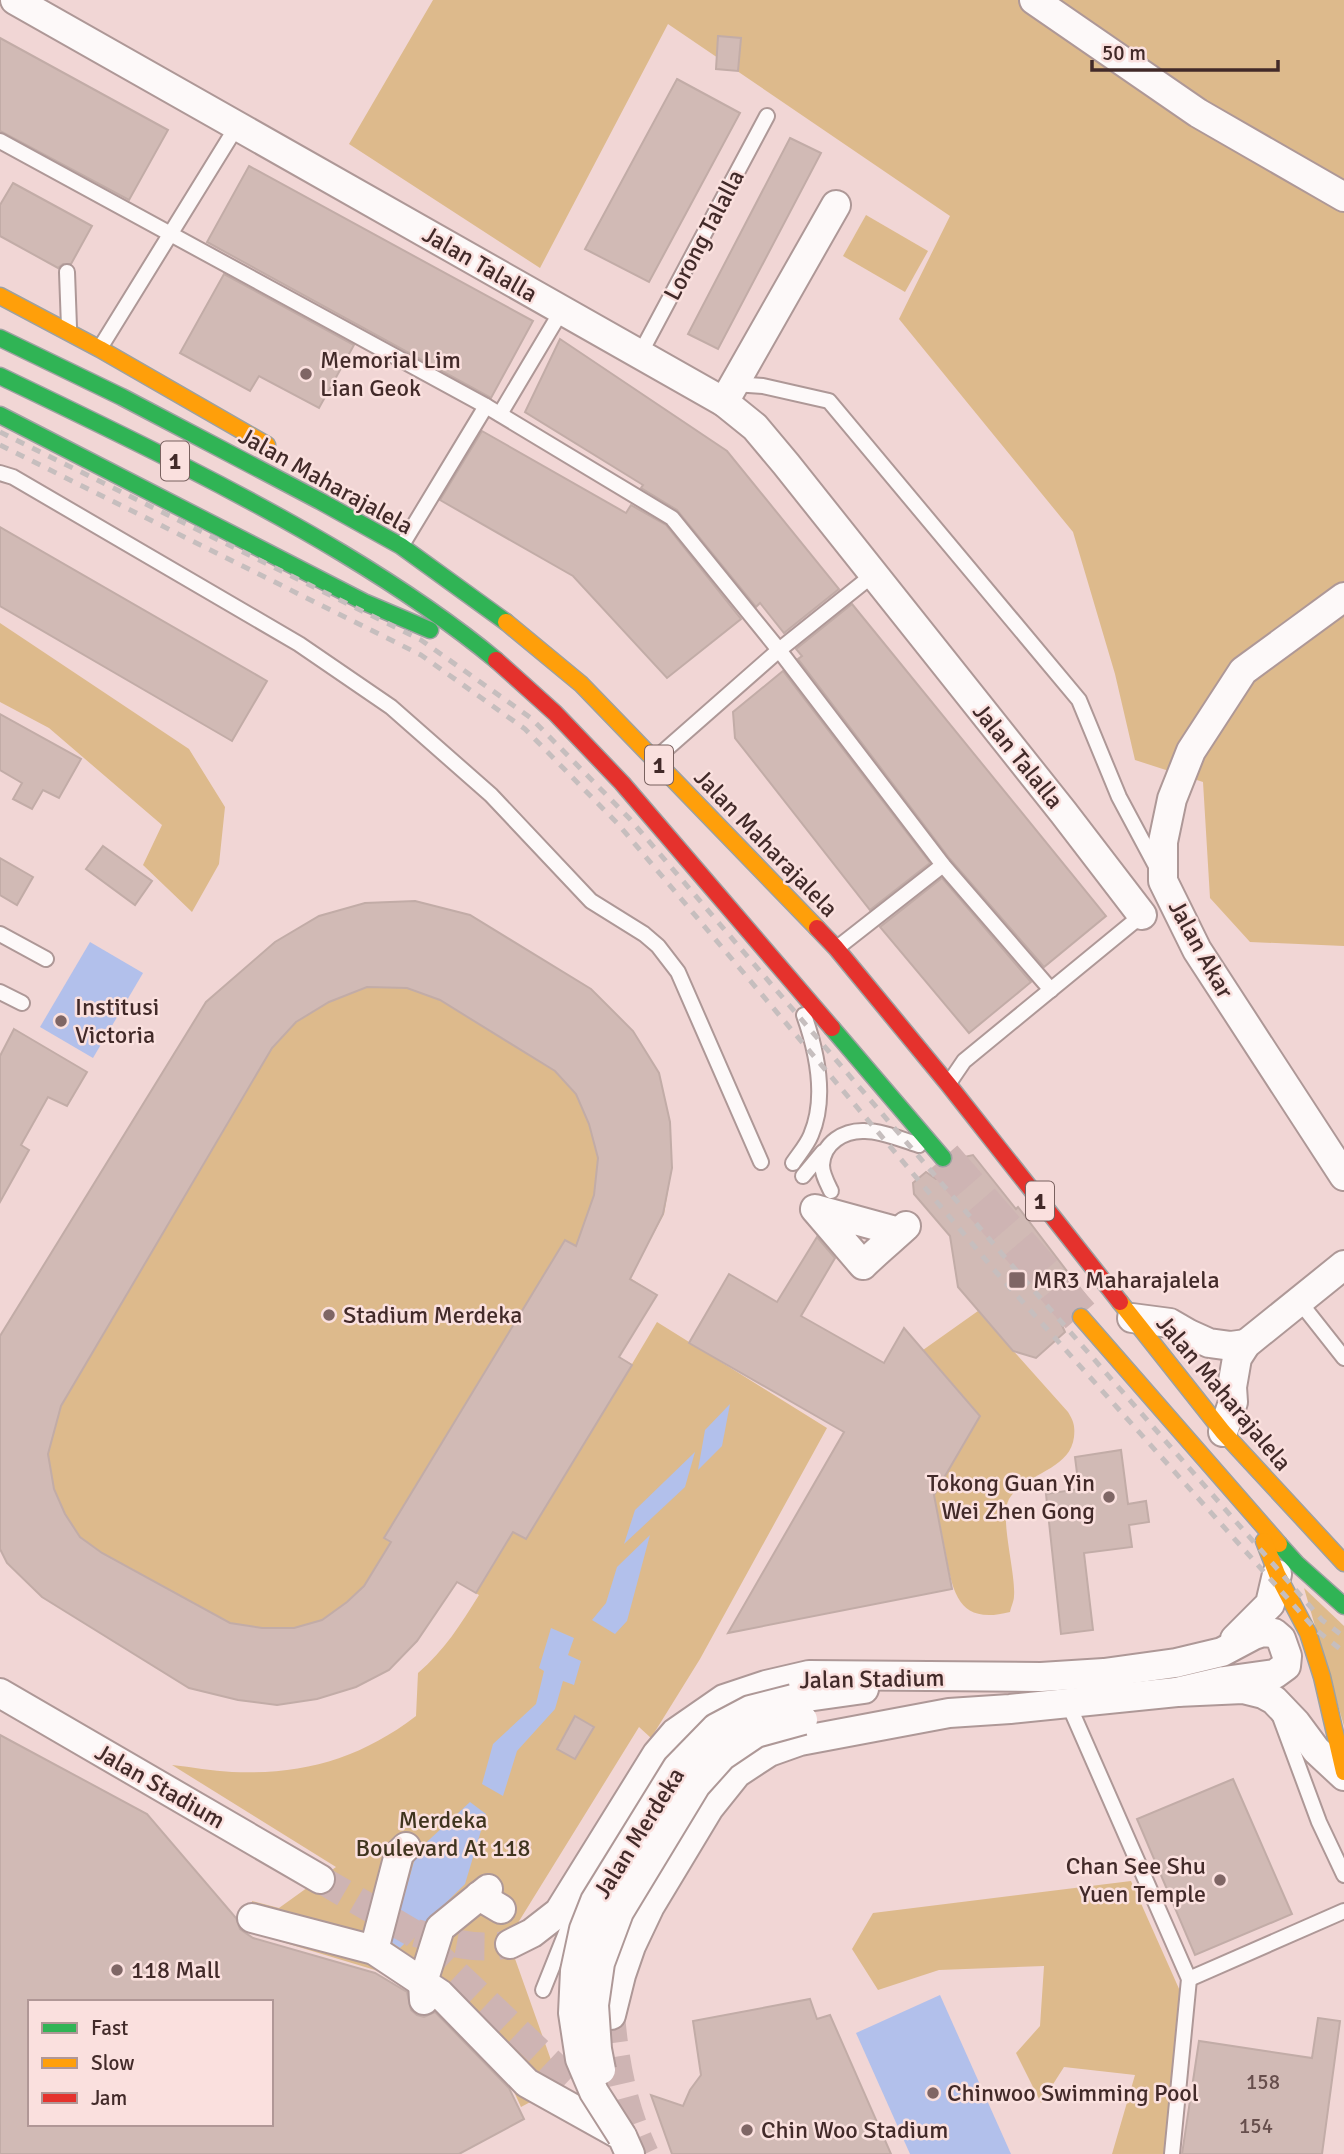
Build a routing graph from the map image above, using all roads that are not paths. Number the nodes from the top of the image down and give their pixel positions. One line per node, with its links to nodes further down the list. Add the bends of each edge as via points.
1 (15, 0): 4 (street, Jalan Talalla)
2 (1034, 0): 6 (street, via 1198,113)
3 (767, 116): 15 (lane, Lorong Talalla)
4 (237, 126): 8 (lane); 11 (street, Jalan Talalla)
5 (0, 141): 8 (lane)
6 (1344, 197)
7 (836, 205): 17 (street)
8 (171, 233): 14 (lane); 18 (lane)
9 (66, 272): 12 (lane)
10 (0, 296): 12 (highway)
11 (562, 310): 15 (street, Jalan Talalla); 19 (lane)
12 (69, 332): 14 (highway)
13 (0, 338): 24 (highway, Jalan Maharajalela / 1)
14 (100, 348): 21 (highway)
15 (640, 354): 17 (street, Jalan Talalla)
16 (0, 376): 28 (highway, 1, via 176,462 346,555)
17 (729, 393): 26 (street, Jalan Talalla); 32 (lane, via 762,386 829,401 1079,700 1119,797)
18 (486, 406): 19 (lane); 25 (lane)
19 (500, 414): 29 (lane, via 672,518)
20 (0, 415): 28 (highway, via 387,613)
21 (278, 451)
22 (294, 471): 24 (highway)
23 (0, 473): 45 (lane, via 299,644 391,707 491,795 591,901 658,946 678,972)
24 (320, 501): 25 (highway, Jalan Maharajalela / 1)
25 (401, 546): 30 (highway, Jalan Maharajalela / 1, via 582,684)
26 (874, 574): 29 (lane); 33 (street, Jalan Talalla)
27 (1344, 597): 32 (street, Jalan Akar, via 1243,671 1217,709 1191,751 1172,799 1163,842)
28 (483, 650): 37 (highway, 1, via 553,711 627,788)
29 (779, 650): 30 (lane); 31 (lane)
30 (654, 760): 35 (highway, Jalan Maharajalela / 1)
31 (943, 865): 35 (lane); 38 (lane)
32 (1163, 881): 47 (street, Jalan Akar, via 1197,950)
33 (1142, 915): 38 (lane, Jalan Talalla)
34 (0, 934): 36 (lane)
35 (836, 948): 41 (highway, Jalan Maharajalela / 1)
36 (46, 959)
37 (793, 984): 42 (lane, via 811,1034 819,1079 816,1123); 44 (highway, 1)
38 (1051, 990): 41 (lane, Jalan Talalla, via 964,1061)
39 (0, 992): 40 (lane)
40 (22, 1003)
41 (948, 1084): 53 (highway, Jalan Maharajalela / 1)
42 (810, 1138): 43 (lane); 46 (lane)
43 (825, 1150): 44 (lane, via 841,1135 864,1130); 48 (lane); 49 (lane, via 822,1166)
44 (940, 1154)
45 (761, 1162)
46 (793, 1163)
47 (1343, 1172)
48 (803, 1175)
49 (831, 1191)
50 (1344, 1265): 51 (street)
51 (1299, 1301): 54 (street); 55 (lane)
52 (1082, 1317): 57 (highway)
53 (1132, 1318): 54 (street, via 1170,1323 1209,1343); 56 (highway, Jalan Maharajalela / 1)
54 (1245, 1344): 56 (street, via 1237,1358 1233,1402)
55 (1344, 1358)
56 (1223, 1432): 58 (highway, Jalan Maharajalela / 1)
57 (1255, 1516): 59 (highway); 60 (highway)
58 (1344, 1563)
59 (1277, 1574): 61 (street, via 1270,1604); 69 (highway, via 1308,1633)
60 (1344, 1606)
61 (1226, 1649): 62 (street, Jalan Stadium, via 1104,1673); 63 (street, Jalan Stadium, via 1254,1635 1273,1633 1285,1647 1286,1666 1275,1674)
62 (950, 1678): 67 (street, Jalan Merdeka); 71 (street, Jalan Stadium, via 809,1675 724,1699 675,1733 657,1754)
63 (1177, 1692): 65 (street, Jalan Stadium, via 1243,1689); 66 (street, Jalan Stadium)
64 (0, 1693): 73 (street, Jalan Stadium)
65 (1274, 1700): 69 (street, Jalan Stadium, via 1316,1750); 72 (lane)
66 (1068, 1703): 68 (street, Jalan Stadium); 79 (lane)
67 (798, 1709): 68 (street, Jalan Merdeka); 83 (street, Jalan Merdeka, bridge, via 750,1710 716,1728 677,1768 595,1901 584,1928 573,2013 580,2059)
68 (950, 1713): 82 (street, Jalan Stadium, via 800,1741 769,1752 737,1773 709,1808 650,1906 631,1946)
69 (1344, 1774)
70 (406, 1847): 78 (street, via 383,1888)
71 (586, 1872): 77 (street, Jalan Stadium, via 559,1912); 80 (lane)
72 (1344, 1875)
73 (320, 1878)
74 (489, 1898): 81 (street, via 440,1928)
75 (1344, 1910): 79 (lane)
76 (252, 1917): 78 (street)
77 (510, 1944)
78 (374, 1950): 81 (street)
79 (1189, 1979): 84 (lane)
80 (542, 1990)
81 (424, 1991): 83 (street, via 440,1994 527,2083)
82 (611, 2015)
83 (626, 2145)
84 (1171, 2154)

